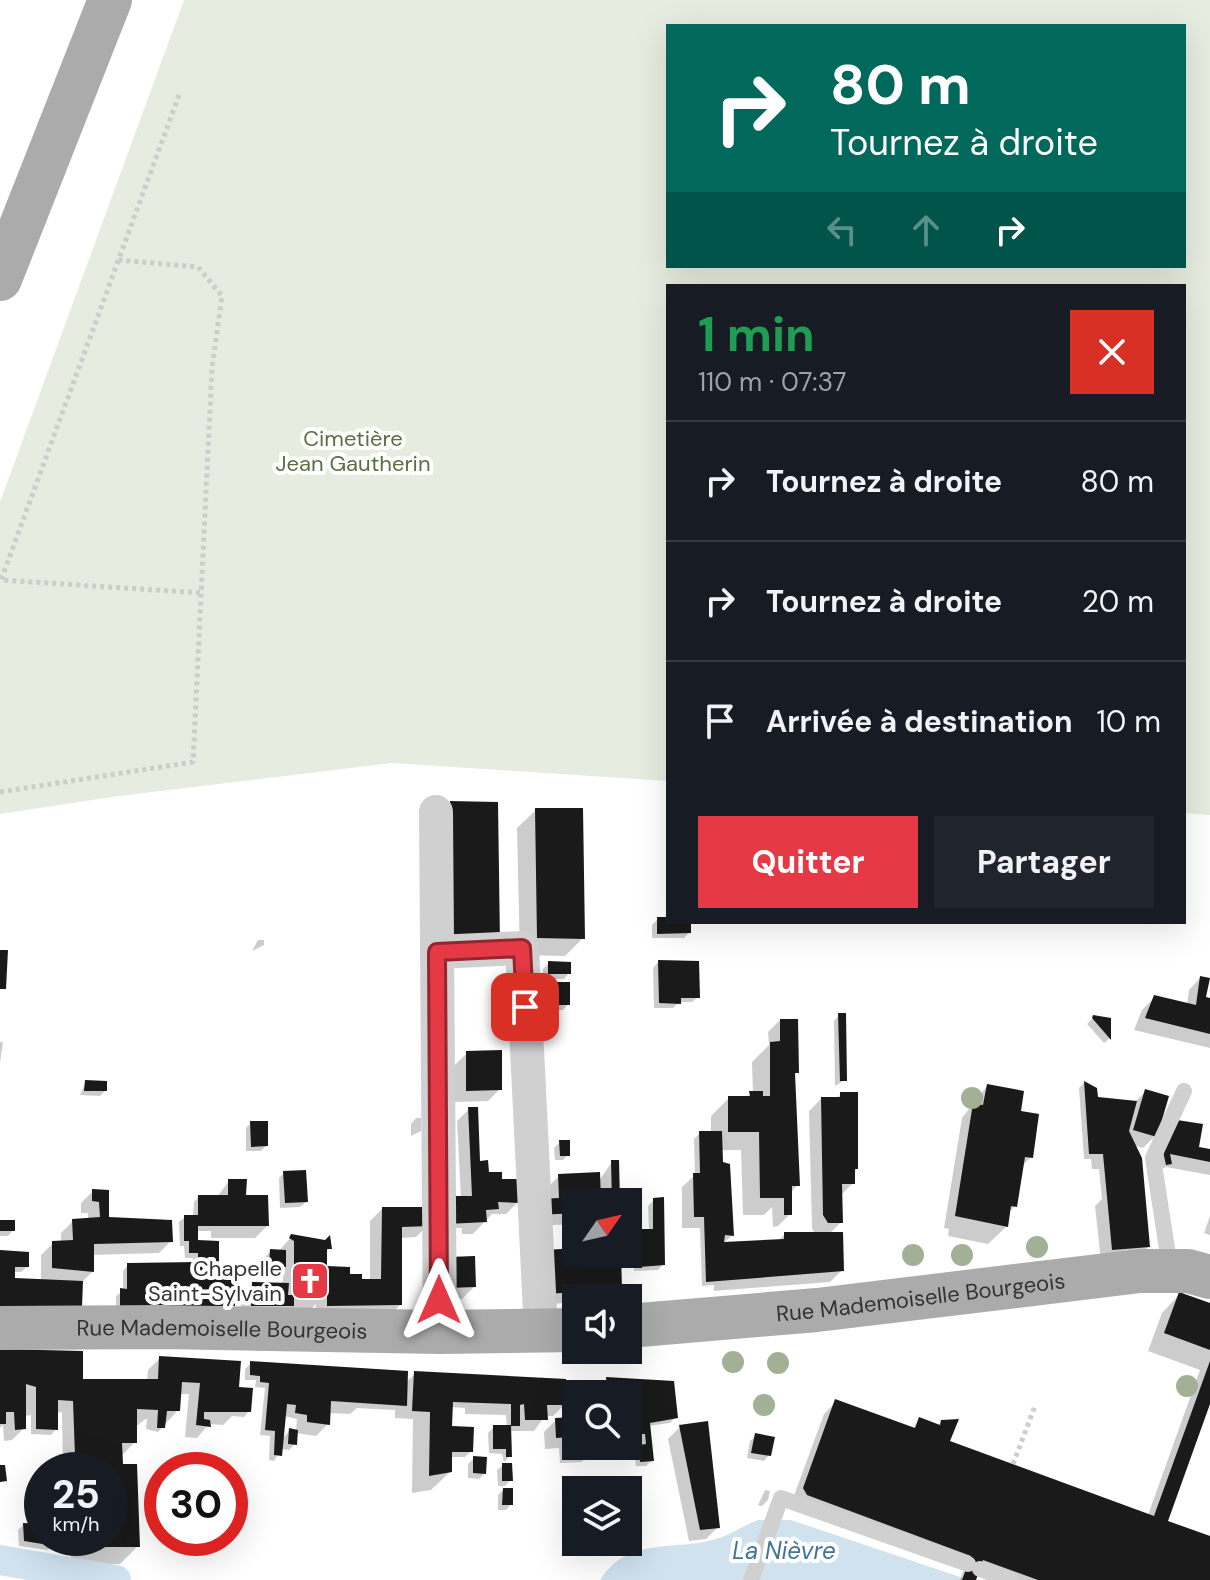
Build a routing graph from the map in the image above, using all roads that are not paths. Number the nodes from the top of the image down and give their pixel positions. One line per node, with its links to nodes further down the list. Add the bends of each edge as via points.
1 (110, 0): 2 (main road)
2 (0, 279)
3 (436, 812): 4 (street)
4 (437, 952): 9 (street, Rue Mademoiselle Bourgeois, via 522,948); 10 (street)
5 (1184, 1091): 6 (lane, via 1153,1158)
6 (1190, 1273): 7 (main road, Rue Mademoiselle Bourgeois, via 1076,1276 817,1310)
7 (642, 1325)
8 (0, 1328): 10 (main road, Rue Mademoiselle Bourgeois)
9 (558, 1331): 10 (main road, Rue Mademoiselle Bourgeois)
10 (440, 1332)
11 (751, 1580): 12 (lane, via 781,1498)
12 (1011, 1580)

